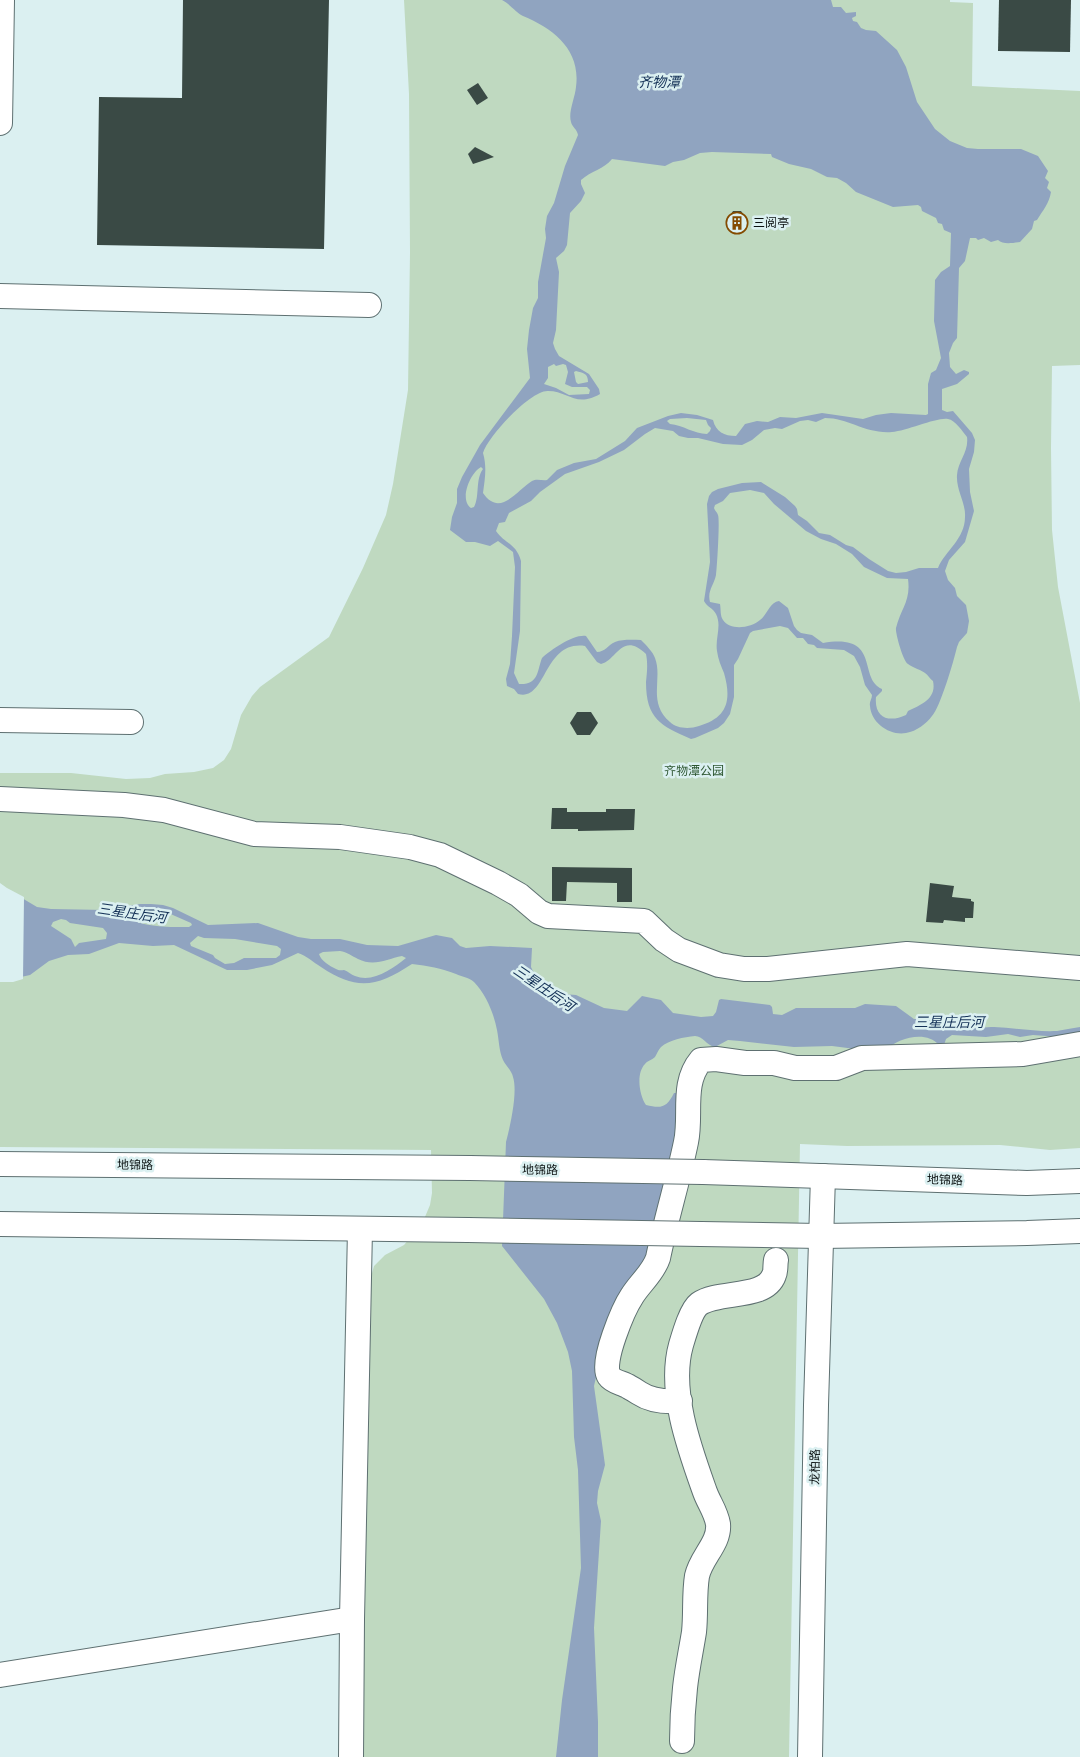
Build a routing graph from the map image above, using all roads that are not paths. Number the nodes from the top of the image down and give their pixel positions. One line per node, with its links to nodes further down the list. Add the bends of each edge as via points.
1 (2, 0): 2 (street)
2 (0, 79): 3 (street)
3 (0, 123)
4 (0, 296): 5 (street)
5 (369, 305)
6 (0, 720): 7 (street)
7 (131, 722)
8 (0, 799): 9 (street, via 124,805 164,810 254,834 340,837 410,847 440,855 498,883 548,916 644,921 679,950 719,965 744,969 907,954)
9 (1080, 968)
10 (1080, 1044): 19 (street, via 1023,1054 862,1058 842,1067 829,1068 701,1060 688,1090 686,1142 658,1258 622,1315 610,1350 608,1370 613,1379 640,1394 658,1400)
11 (0, 1164): 12 (street, 地锦路, bridge, via 470,1168)
12 (823, 1176): 13 (street, 地锦路, via 1027,1183); 17 (street, 龙柏路)
13 (1080, 1181)
14 (0, 1224): 15 (street)
15 (360, 1229): 17 (street, bridge); 20 (street)
16 (1080, 1231): 17 (street)
17 (820, 1236): 24 (street, 龙柏路)
18 (776, 1260): 19 (street, via 774,1275 762,1289 698,1304 678,1357)
19 (680, 1401): 22 (street, via 689,1448 718,1525 717,1538 697,1576)
20 (352, 1619): 21 (street); 23 (street)
21 (0, 1675)
22 (682, 1741)
23 (351, 1757)
24 (810, 1757)

